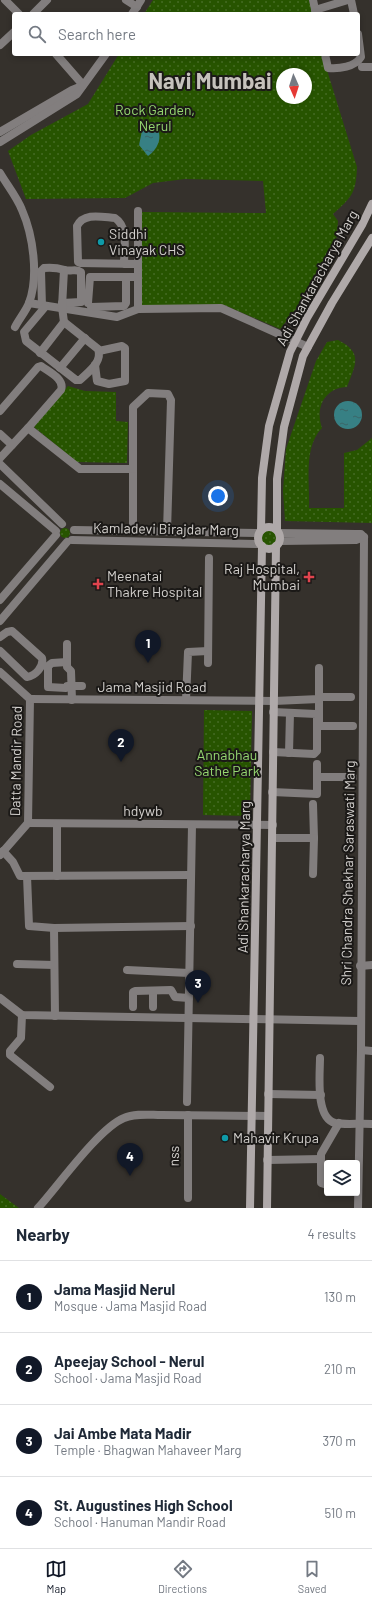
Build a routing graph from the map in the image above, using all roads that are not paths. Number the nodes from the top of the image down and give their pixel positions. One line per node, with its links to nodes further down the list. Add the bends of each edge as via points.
1 (5, 0): 8 (street)
2 (47, 0): 9 (street)
3 (126, 0): 7 (street)
4 (313, 0): 10 (street)
5 (348, 0): 10 (street)
6 (352, 0): 11 (street)
7 (137, 7)
8 (18, 12)
9 (36, 12)
10 (316, 12)
11 (354, 12)
12 (12, 34): 13 (street)
13 (0, 45)
14 (360, 49): 17 (street, via 361,57 355,64 335,68 328,68)
15 (58, 56): 20 (street)
16 (105, 56): 20 (street)
17 (325, 56)
18 (362, 67): 19 (street)
19 (372, 67)
20 (83, 86): 21 (street, via 77,94)
21 (52, 105): 22 (street); 23 (street)
22 (0, 132)
23 (0, 142)
24 (0, 173): 35 (street, via 22,208 29,230 33,276)
25 (372, 204): 42 (main road, Adi Shankaracharya Marg)
26 (138, 211): 31 (street)
27 (107, 222): 28 (street)
28 (121, 222): 30 (street); 30 (street, via 115,218 87,216 80,221 76,226 76,259 80,263)
29 (372, 238): 43 (main road, Adi Shankaracharya Marg)
30 (124, 264): 31 (street)
31 (138, 264): 34 (street)
32 (64, 270): 36 (street); 36 (street, via 76,269 81,272 81,302); 37 (street, via 58,267 42,269)
33 (126, 277): 33 (street, via 90,277 89,305 124,306); 34 (street)
34 (138, 277): 38 (street)
35 (29, 303): 37 (street); 40 (street)
36 (62, 305): 37 (street); 38 (street, via 117,317); 39 (street)
37 (44, 306): 45 (street, via 24,332 26,341)
38 (138, 309): 42 (street, via 221,308)
39 (64, 322): 41 (street); 45 (street)
40 (15, 327)
41 (85, 338): 44 (street); 47 (street)
42 (294, 341): 43 (street); 60 (main road, Adi Shankaracharya Marg, via 269,426 262,478)
43 (308, 347): 62 (main road, Adi Shankaracharya Marg, via 303,356 284,427 277,479)
44 (98, 351): 46 (street); 46 (street, via 122,346 125,348 125,381 109,384 97,381)
45 (40, 353): 47 (street)
46 (95, 366): 47 (street, via 78,381)
47 (60, 368)
48 (0, 411): 49 (street, via 41,366 61,381 62,386)
49 (28, 428): 51 (street); 54 (street, via 80,469)
50 (0, 434): 51 (street)
51 (12, 445): 52 (street)
52 (0, 458)
53 (0, 464): 56 (street)
54 (133, 469): 58 (street); 59 (street, via 134,407 148,393 168,394 171,400)
55 (0, 484): 61 (street)
56 (62, 524): 57 (street, via 71,525); 61 (street)
57 (74, 530): 58 (street, Kamladevi Birajdar Marg); 63 (street)
58 (133, 531): 59 (street, Kamladevi Birajdar Marg)
59 (167, 531): 60 (street, Kamladevi Birajdar Marg)
60 (260, 531): 62 (main road, via 267,527); 64 (main road, Adi Shankaracharya Marg)
61 (56, 533): 63 (street, via 62,542); 66 (street)
62 (278, 538): 64 (main road, via 269,549); 85 (main road, Adi Shankaracharya Marg); 112 (street, Shri Chandra Shekhar Saraswati Marg, via 358,534 364,537)
63 (70, 541): 64 (street, Kamladevi Birajdar Marg); 67 (street)
64 (261, 545): 84 (main road, Adi Shankaracharya Marg)
65 (209, 558): 71 (street)
66 (0, 600)
67 (0, 621)
68 (0, 637): 72 (street, via 12,631 43,661 39,669 27,677)
69 (67, 644): 73 (street)
70 (0, 650): 72 (street)
71 (208, 652): 74 (street); 83 (street, via 188,652)
72 (9, 660): 76 (street)
73 (67, 662): 77 (street, via 72,671); 77 (street, via 52,662 48,666 48,687)
74 (208, 663)
75 (319, 668): 81 (street)
76 (0, 670): 80 (street, Datta Mandir Road)
77 (72, 686): 78 (street); 82 (street)
78 (82, 686)
79 (351, 697): 81 (street, Jama Masjid Road)
80 (30, 699): 82 (street, Jama Masjid Road); 96 (street, Datta Mandir Road)
81 (319, 699): 85 (street, Jama Masjid Road); 88 (street, via 319,725)
82 (72, 700): 83 (street, Jama Masjid Road)
83 (186, 700): 84 (street, Jama Masjid Road)
84 (259, 701): 85 (street, Jama Masjid Road); 100 (main road, Adi Shankaracharya Marg)
85 (274, 701): 86 (main road, Adi Shankaracharya Marg)
86 (273, 712): 87 (street); 89 (main road, Adi Shankaracharya Marg)
87 (290, 713): 90 (street); 90 (street, via 316,714 317,751 314,754)
88 (353, 726)
89 (273, 752): 90 (street); 94 (main road, Adi Shankaracharya Marg)
90 (289, 752)
91 (317, 764): 92 (street)
92 (317, 777): 93 (street); 95 (street)
93 (352, 777)
94 (272, 792): 95 (street); 98 (main road, Adi Shankaracharya Marg)
95 (316, 794): 102 (street)
96 (28, 823): 97 (street, hdywb); 103 (street, Datta Mandir Road)
97 (57, 824): 99 (street, hdywb); 107 (street)
98 (273, 824): 100 (street, hdywb); 101 (main road, Adi Shankaracharya Marg)
99 (192, 825): 100 (street, hdywb); 105 (street)
100 (257, 825): 124 (main road, Adi Shankaracharya Marg)
101 (273, 838): 102 (street); 125 (main road, Adi Shankaracharya Marg)
102 (314, 838): 104 (street)
103 (2, 853): 106 (street, via 13,862 20,876)
104 (313, 874)
105 (191, 875): 107 (street); 108 (street)
106 (27, 876): 107 (street); 109 (street, via 29,926)
107 (57, 876)
108 (191, 926): 109 (street); 115 (street)
109 (54, 928): 111 (street)
110 (17, 964): 111 (street)
111 (54, 964): 122 (street)
112 (360, 966): 113 (street); 126 (street, Shri Chandra Shekhar Saraswati Marg)
113 (372, 966)
114 (126, 970): 115 (street)
115 (189, 973): 118 (street)
116 (153, 991): 118 (street, via 171,990 175,997); 119 (street, via 133,992); 120 (street)
117 (0, 998): 121 (street)
118 (189, 998): 123 (street)
119 (133, 1007)
120 (153, 1007)
121 (22, 1016): 122 (street); 131 (street, via 21,1038 10,1054)
122 (55, 1016): 123 (street)
123 (190, 1018): 124 (street); 134 (street)
124 (254, 1020): 125 (street); 136 (main road, Adi Shankaracharya Marg)
125 (269, 1020): 126 (street); 132 (main road, Adi Shankaracharya Marg)
126 (360, 1021): 128 (street, Shri Chandra Shekhar Saraswati Marg)
127 (372, 1047): 128 (street)
128 (361, 1049): 129 (street); 139 (street, Shri Chandra Shekhar Saraswati Marg)
129 (372, 1051)
130 (320, 1058): 133 (street)
131 (50, 1087)
132 (268, 1094): 133 (street); 137 (main road, Adi Shankaracharya Marg)
133 (321, 1095): 138 (street, via 321,1109 328,1118)
134 (187, 1102)
135 (188, 1115): 136 (street); 144 (street, nss); 145 (street, via 125,1117 96,1141)
136 (252, 1116): 137 (street); 146 (main road, Adi Shankaracharya Marg)
137 (268, 1116): 142 (main road, Adi Shankaracharya Marg)
138 (339, 1123): 139 (street); 141 (street, via 323,1149)
139 (359, 1123): 140 (street); 148 (street, Shri Chandra Shekhar Saraswati Marg)
140 (372, 1124)
141 (320, 1159): 142 (street); 143 (street, via 321,1183)
142 (267, 1160): 147 (main road, Adi Shankaracharya Marg)
143 (324, 1184)
144 (188, 1198)
145 (38, 1208)
146 (250, 1208)
147 (267, 1208)
148 (358, 1208)

